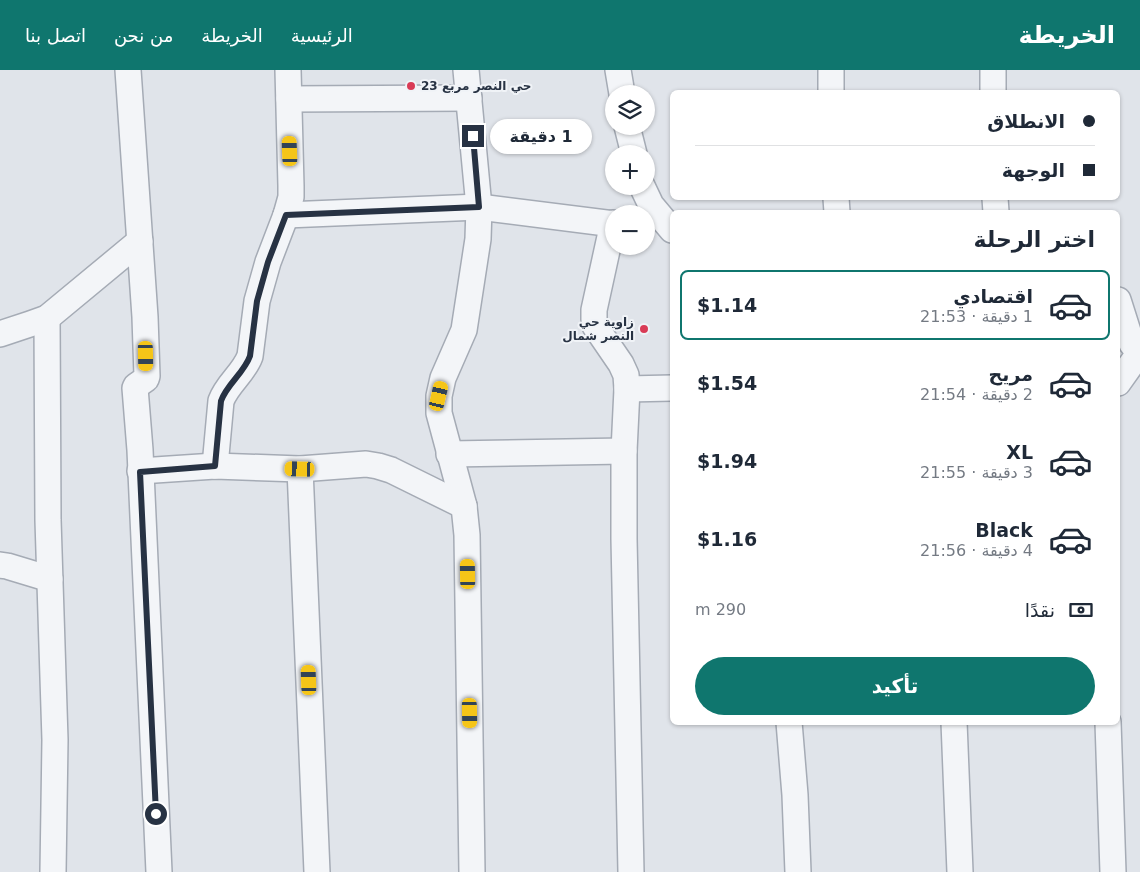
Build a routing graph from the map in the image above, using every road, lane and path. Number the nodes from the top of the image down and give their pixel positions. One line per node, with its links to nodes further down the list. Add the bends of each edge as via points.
1 (128, 70): 19 (street)
2 (288, 70): 11 (street)
3 (466, 70): 10 (street)
4 (618, 70): 7 (street)
5 (831, 70): 8 (street)
6 (993, 70): 9 (street)
7 (620, 85)
8 (831, 90)
9 (994, 90)
10 (469, 98): 11 (street); 13 (street)
11 (289, 99): 14 (street, via 292,186)
12 (646, 195): 16 (street)
13 (479, 207): 14 (street); 15 (street); 29 (street, via 478,238 464,330 443,378 439,396 439,413)
14 (286, 215): 30 (street, via 257,301 248,362 221,401)
15 (605, 223)
16 (670, 228)
17 (655, 229): 18 (street)
18 (670, 230)
19 (140, 241): 22 (street); 32 (street, via 147,376 135,388)
20 (607, 255): 27 (street, via 594,310 595,326 622,364)
21 (1120, 307): 24 (street)
22 (47, 318): 23 (street); 35 (street)
23 (0, 334)
24 (1132, 348): 25 (street)
25 (1120, 378)
26 (670, 388): 27 (street)
27 (627, 389): 28 (street)
28 (624, 452): 29 (street); 43 (street)
29 (449, 454): 33 (street)
30 (215, 466): 31 (street); 32 (street)
31 (300, 469): 33 (street, via 378,466); 41 (street)
32 (140, 472): 40 (street)
33 (464, 506): 42 (street)
34 (0, 565): 35 (street)
35 (50, 578): 39 (street, via 55,740)
36 (789, 725): 44 (street)
37 (954, 725): 45 (street)
38 (1108, 725): 46 (street)
39 (53, 872)
40 (159, 872)
41 (317, 872)
42 (472, 872)
43 (631, 872)
44 (798, 872)
45 (960, 872)
46 (1114, 872)

